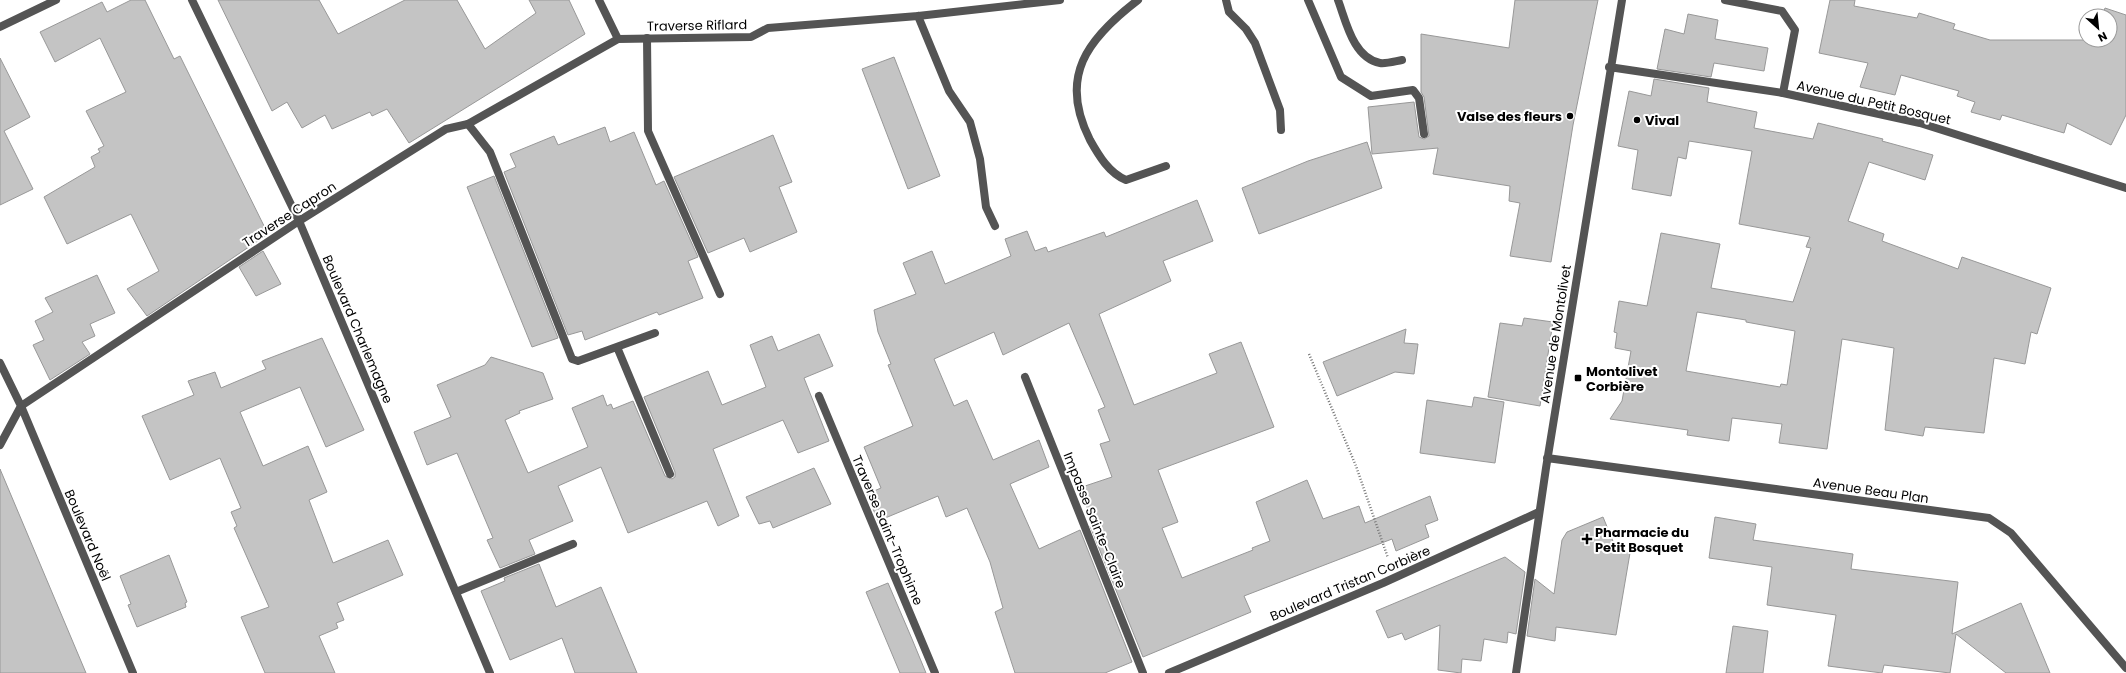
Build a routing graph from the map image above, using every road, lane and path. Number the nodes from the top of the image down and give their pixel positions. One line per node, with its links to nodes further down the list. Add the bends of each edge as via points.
1 (56, 0): 12 (street)
2 (192, 0): 23 (street, Boulevard Charlemagne)
3 (599, 0): 14 (street)
4 (1060, 0): 11 (street, Traverse Riflard)
5 (1138, 0): 21 (street, via 1118,15 1090,46 1077,74 1075,98 1084,127 1100,157 1117,177 1126,180)
6 (1226, 0): 19 (street, via 1229,12 1246,29 1255,43 1280,110)
7 (1308, 0): 20 (street, via 1341,76 1371,96 1413,90 1419,98)
8 (1338, 0): 15 (street, via 1352,39 1364,54 1381,63)
9 (1622, 0): 16 (street, Avenue de Montolivet)
10 (1725, 0): 17 (street, via 1782,10 1795,30)
11 (918, 16): 13 (street, Traverse Riflard, via 768,28 751,37); 24 (street, via 949,91 970,122 980,159 986,207)
12 (0, 28)
13 (647, 38): 14 (street, Traverse Riflard); 25 (street, via 648,131)
14 (618, 39): 18 (street, Traverse Capron)
15 (1402, 60)
16 (1609, 67): 17 (street, Avenue du Petit Bosquet); 34 (street, Avenue de Montolivet)
17 (1783, 93): 22 (street, Avenue du Petit Bosquet, via 1920,123)
18 (468, 124): 23 (street, Traverse Capron, via 446,129); 27 (street, via 490,152 572,359 578,361)
19 (1281, 130)
20 (1424, 134)
21 (1166, 166)
22 (2126, 188)
23 (299, 221): 32 (street, Traverse Capron); 39 (street, Boulevard Charlemagne)
24 (995, 226)
25 (720, 294)
26 (655, 333): 27 (street)
27 (617, 347): 35 (street)
28 (1309, 354): 38 (path, via 1356,466)
29 (0, 363): 32 (street, Boulevard Noël)
30 (1025, 377): 44 (street, Impasse Sainte-Claire)
31 (819, 396): 43 (street, Traverse Saint-Trophime)
32 (21, 406): 33 (street, Traverse Capron); 41 (street, Boulevard Noël)
33 (0, 445)
34 (1547, 458): 36 (street, Avenue de Montolivet); 40 (street, Avenue Beau Plan, via 1989,518 2011,533)
35 (670, 474)
36 (1539, 512): 38 (street, Boulevard Tristan Corbière); 46 (street, Avenue de Montolivet)
37 (574, 544): 39 (street)
38 (1395, 578): 45 (street, Boulevard Tristan Corbière)
39 (456, 592): 42 (street, Boulevard Charlemagne)
40 (2126, 668)
41 (133, 673)
42 (490, 673)
43 (935, 673)
44 (1143, 673)
45 (1169, 673)
46 (1516, 673)

